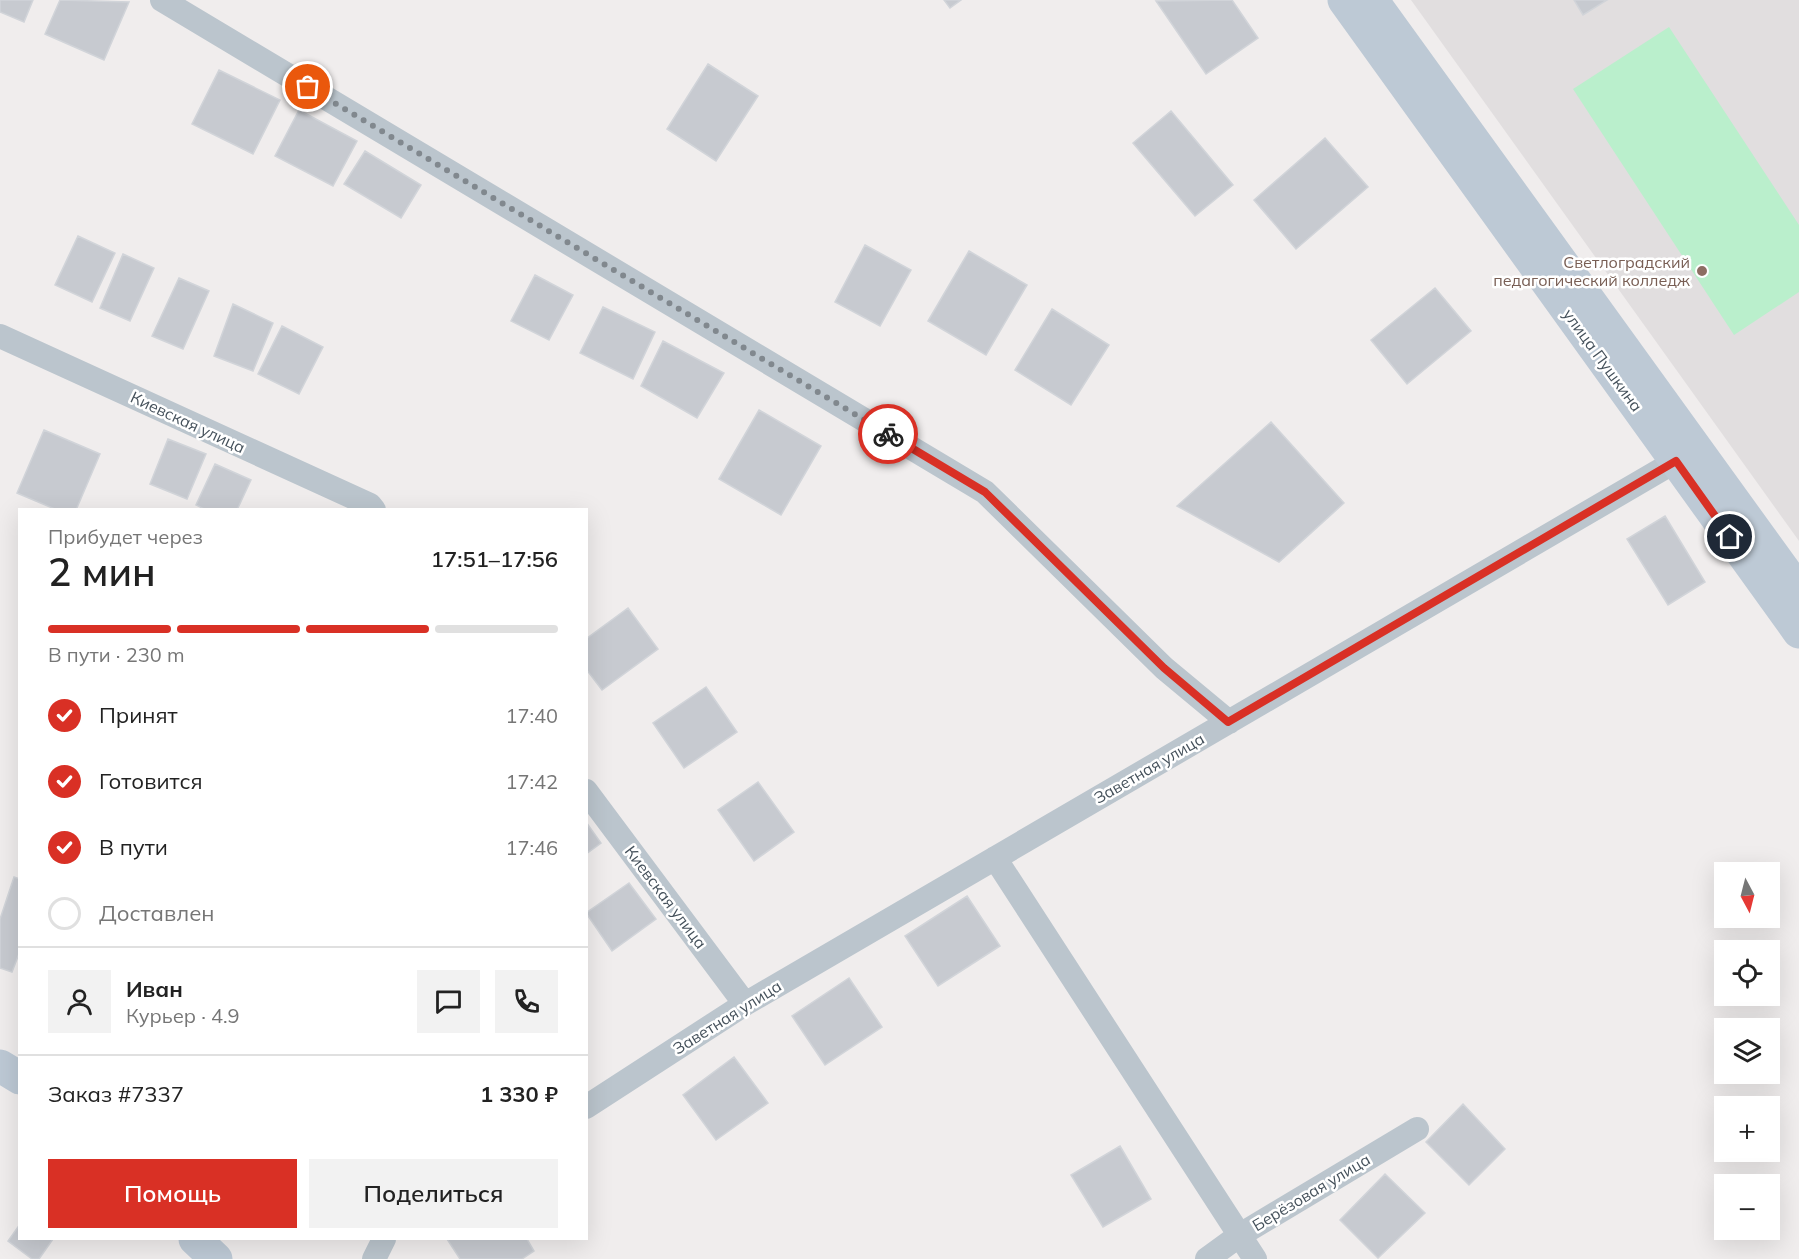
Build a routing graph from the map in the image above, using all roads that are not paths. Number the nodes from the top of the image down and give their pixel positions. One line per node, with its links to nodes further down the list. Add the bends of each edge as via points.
1 (165, 0): 9 (street, via 985,492 1164,668)
2 (1344, 0): 5 (street, улица Пушкина)
3 (1372, 0): 7 (street)
4 (0, 336): 6 (street, Киевская улица)
5 (1676, 461): 8 (street, улица Пушкина); 9 (street, Заветная улица)
6 (372, 508)
7 (1799, 591)
8 (1799, 632)
9 (1228, 722): 11 (street, Заветная улица)
10 (588, 794): 12 (street, Киевская улица)
11 (995, 858): 12 (street, Заветная улица); 17 (street)
12 (745, 1004): 15 (street, Заветная улица)
13 (0, 1066): 14 (street)
14 (18, 1077)
15 (588, 1106)
16 (1417, 1129): 17 (street, Берёзовая улица)
17 (1240, 1235): 22 (street, Берёзовая улица); 23 (street)
18 (196, 1240): 20 (street)
19 (384, 1240): 21 (street)
20 (216, 1259)
21 (374, 1259)
22 (1207, 1259)
23 (1255, 1259)

